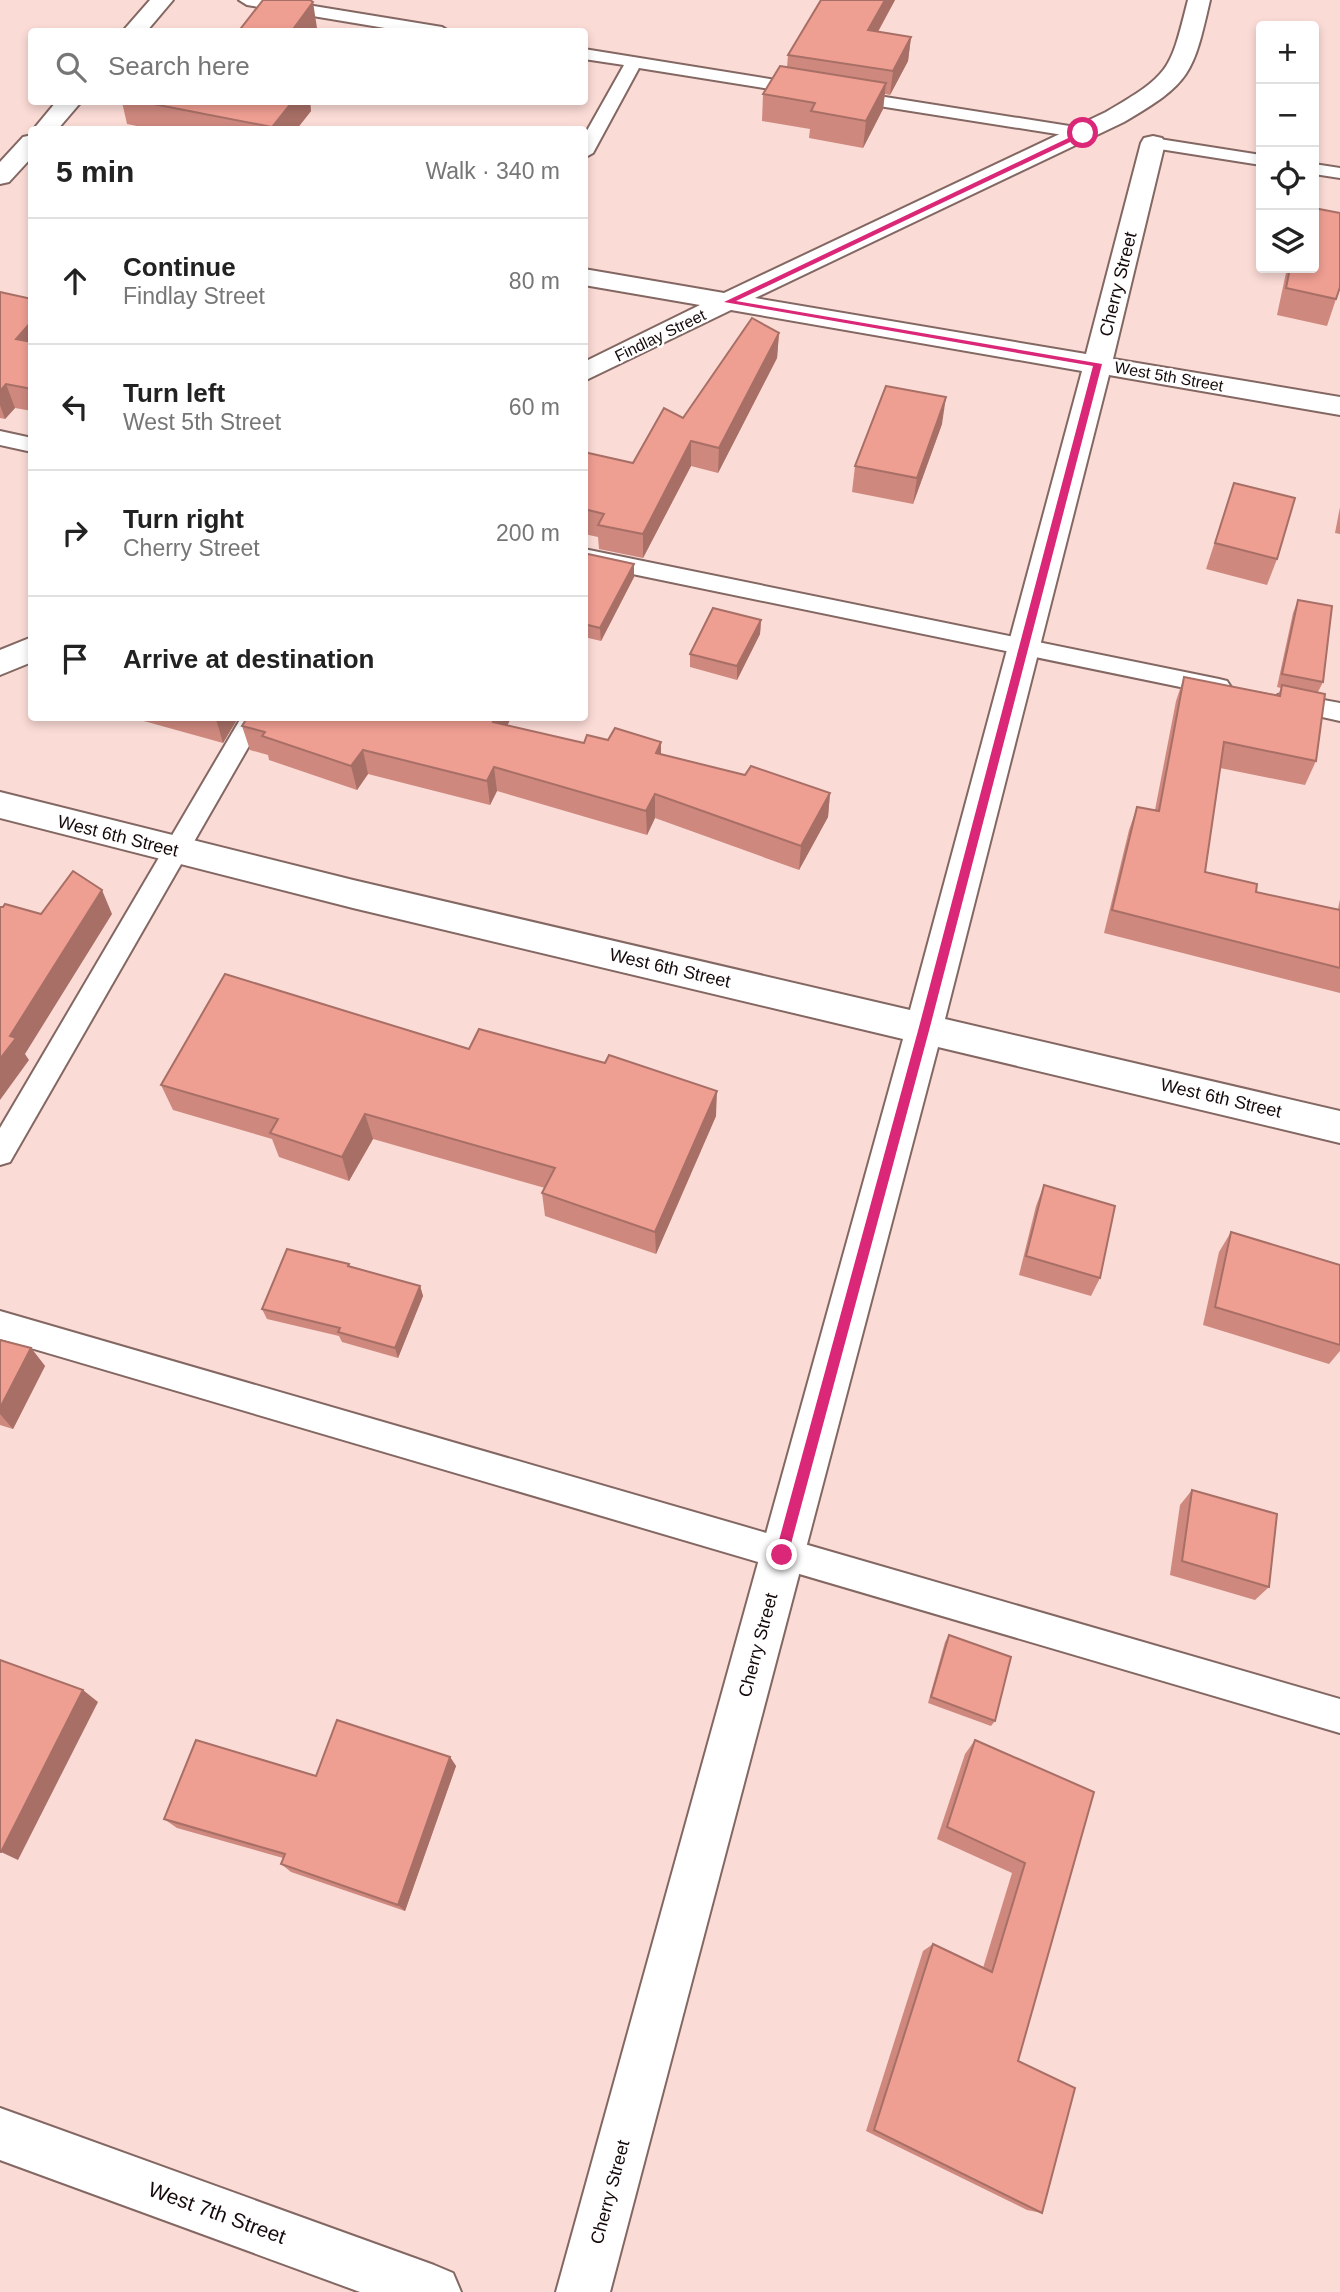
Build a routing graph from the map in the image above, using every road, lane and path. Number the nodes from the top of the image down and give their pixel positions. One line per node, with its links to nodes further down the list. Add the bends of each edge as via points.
1 (162, 0): 4 (street)
2 (247, 0): 5 (lane)
3 (1199, 0): 10 (street, Findlay Street, via 1184,58 1173,77 1152,95)
4 (138, 28)
5 (418, 28)
6 (588, 55): 7 (lane)
7 (634, 62): 10 (lane); 13 (lane)
8 (66, 105): 9 (street)
9 (47, 126)
10 (1083, 133): 20 (street, Findlay Street)
11 (1153, 143): 14 (lane); 21 (street, Cherry Street)
12 (28, 146): 17 (street)
13 (588, 146)
14 (1256, 159)
15 (1319, 170): 16 (lane)
16 (1340, 173)
17 (1, 174): 18 (street)
18 (28, 177)
19 (588, 278): 20 (street, West 5th Street)
20 (728, 302): 21 (street, West 5th Street); 22 (street, Findlay Street)
21 (1098, 364): 23 (street, West 5th Street); 27 (street, Cherry Street)
22 (588, 371)
23 (1340, 406)
24 (0, 438): 25 (lane)
25 (28, 444)
26 (588, 557): 27 (lane)
27 (1024, 647): 30 (lane); 34 (street, Cherry Street)
28 (28, 650): 29 (street)
29 (0, 664)
30 (1340, 712)
31 (251, 721): 33 (lane)
32 (0, 805): 33 (street, West 6th Street)
33 (175, 850): 34 (street, West 6th Street); 36 (lane)
34 (924, 1027): 35 (street, West 6th Street); 38 (street, Cherry Street)
35 (1340, 1127)
36 (0, 1153)
37 (0, 1325): 38 (lane)
38 (782, 1555): 39 (lane); 42 (street, Cherry Street)
39 (1340, 1716)
40 (0, 2134): 41 (street, West 7th Street)
41 (434, 2292)
42 (583, 2292)

